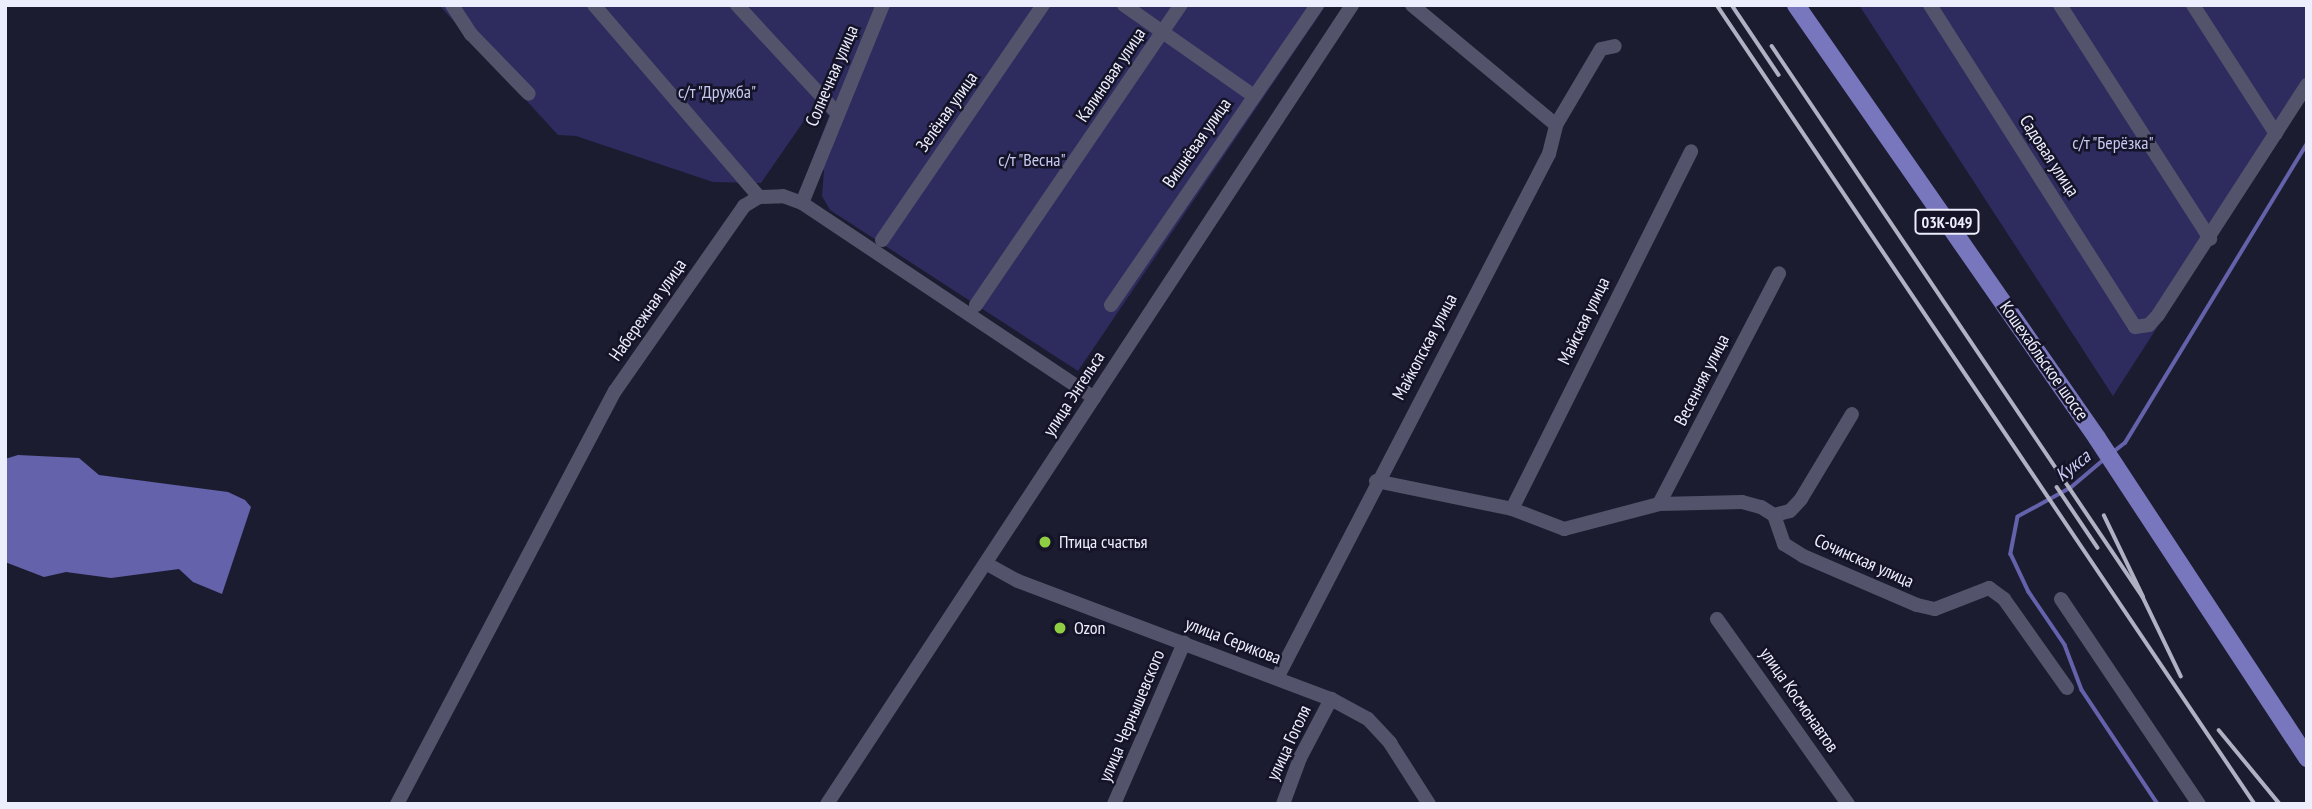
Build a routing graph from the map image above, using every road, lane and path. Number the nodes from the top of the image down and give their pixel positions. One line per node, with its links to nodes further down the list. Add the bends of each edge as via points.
1 (594, 5): 24 (street)
2 (737, 5): 20 (street)
3 (882, 5): 20 (street, Солнечная улица)
4 (1043, 5): 27 (street, Зелёная улица)
5 (1124, 5): 15 (street)
6 (1181, 5): 15 (street, Калиновая улица)
7 (1317, 5): 19 (street, Вишнёвая улица)
8 (1352, 5): 31 (street, улица Энгельса)
9 (1412, 5): 21 (street)
10 (1796, 5): 44 (main road, Кошехабльское шоссе / 03К-049, via 2097,438)
11 (1930, 5): 26 (street, Садовая улица, via 2135,327 2149,325 2158,315)
12 (2060, 5): 26 (street)
13 (2193, 5): 22 (street)
14 (452, 6): 18 (street, via 471,34)
15 (1163, 32): 19 (street); 29 (street, Калиновая улица)
16 (1615, 46): 21 (street, Майкопская улица, via 1601,49)
17 (2307, 85): 22 (street)
18 (529, 94)
19 (1254, 96): 30 (street, Вишнёвая улица)
20 (837, 113): 25 (street, Солнечная улица)
21 (1556, 125): 33 (street, Майкопская улица, via 1549,154)
22 (2276, 134): 26 (street)
23 (1691, 151): 35 (street, Майская улица)
24 (759, 197): 25 (street, via 783,196); 45 (street, Набережная улица, via 744,206 615,391)
25 (802, 204): 31 (street)
26 (2210, 239)
27 (882, 240)
28 (1779, 273): 34 (street, Весенняя улица)
29 (976, 304)
30 (1111, 305)
31 (1094, 398): 37 (street, улица Энгельса)
32 (1852, 414): 36 (street, via 1801,499 1790,511)
33 (1376, 481): 35 (street); 41 (street, Майкопская улица)
34 (1659, 504): 35 (street, via 1564,529); 36 (street, via 1742,502)
35 (1512, 509)
36 (1774, 516): 42 (street, Сочинская улица, via 1784,544 1803,556 1917,605 1935,609 1989,589 2004,598)
37 (987, 564): 40 (street, улица Серикова, via 1018,581); 46 (street, улица Энгельса)
38 (2061, 598): 51 (street)
39 (1717, 619): 50 (street, улица Космонавтов)
40 (1184, 643): 41 (street, улица Серикова); 47 (street, улица Чернышевского)
41 (1277, 678): 43 (street, улица Серикова)
42 (2067, 688)
43 (1331, 699): 48 (street, улица Гоголя, via 1300,758); 49 (street, улица Серикова, via 1368,719 1390,743)
44 (2307, 758)
45 (397, 804)
46 (827, 804)
47 (1114, 804)
48 (1283, 804)
49 (1429, 804)
50 (1849, 804)
51 (2199, 804)

